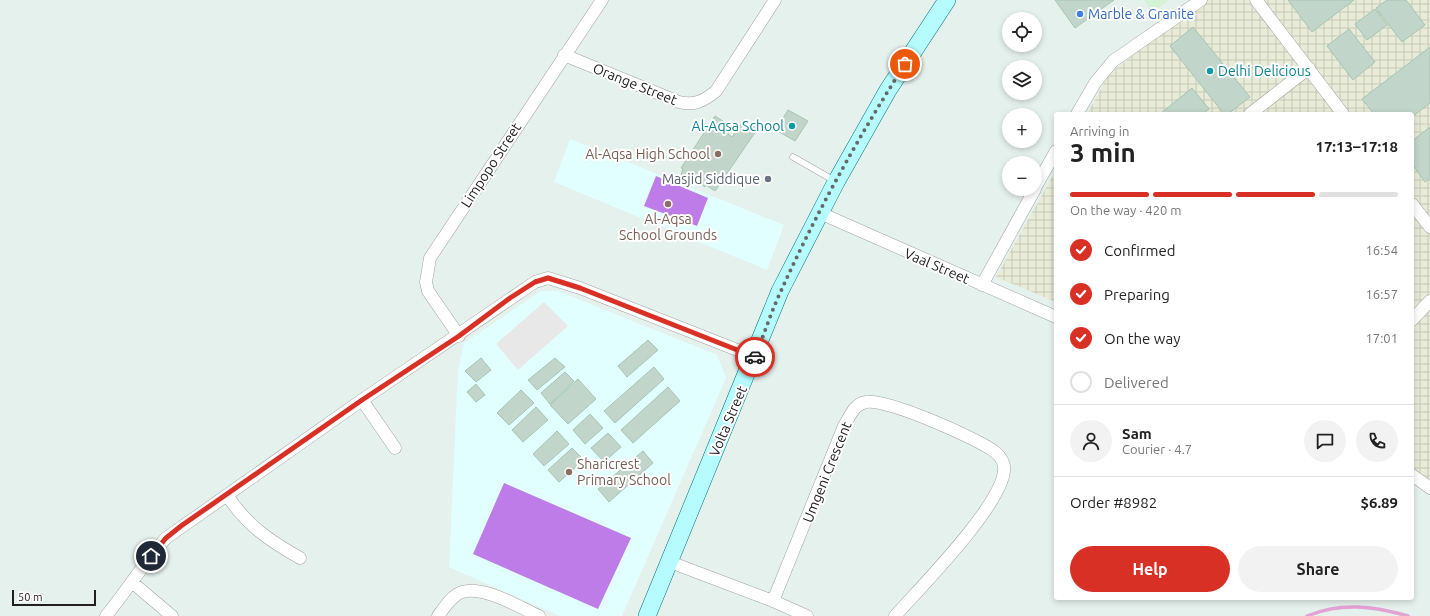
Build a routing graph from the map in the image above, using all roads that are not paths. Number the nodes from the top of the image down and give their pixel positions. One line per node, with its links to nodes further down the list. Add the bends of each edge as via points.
1 (602, 0): 6 (street, Limpopo Street)
2 (775, 0): 6 (street, Orange Street, via 716,91 702,102 679,102)
3 (947, 0): 14 (street, Volta Street, via 888,90)
4 (1201, 0): 8 (street, via 1113,62 1095,83)
5 (1256, 0): 7 (street)
6 (564, 55): 23 (street, Limpopo Street, via 430,258 426,282 428,291)
7 (1309, 68): 9 (street); 10 (street)
8 (1078, 112)
9 (1253, 112)
10 (1342, 112)
11 (1054, 155): 13 (street)
12 (792, 157): 14 (lane)
13 (1042, 176)
14 (836, 182): 17 (street, Volta Street)
15 (1031, 196): 19 (street)
16 (1414, 207): 18 (street)
17 (820, 213): 19 (street, Vaal Street); 24 (street, Volta Street, via 780,292)
18 (1430, 227)
19 (982, 285): 21 (street, Vaal Street)
20 (1430, 301): 22 (street)
21 (1054, 316)
22 (1414, 318)
23 (459, 336): 24 (street, via 523,289 548,278 580,288); 25 (street)
24 (755, 357): 31 (street, Volta Street)
25 (362, 400): 26 (street); 29 (street)
26 (395, 448)
27 (1414, 477): 28 (street)
28 (1430, 488)
29 (227, 495): 30 (street, via 236,510 263,536); 32 (street, via 166,538 144,564)
30 (300, 558)
31 (670, 562): 33 (street); 38 (street, Volta Street)
32 (133, 583): 34 (street); 35 (street)
33 (773, 601): 39 (street); 40 (street, Umgeni Crescent, via 844,426 859,404 876,402 915,414 978,442 996,453 1003,462 1004,471 1000,484 977,521)
34 (106, 616)
35 (172, 616)
36 (438, 616): 37 (street, via 461,592 478,590)
37 (538, 616)
38 (647, 616)
39 (807, 616)
40 (895, 616)

